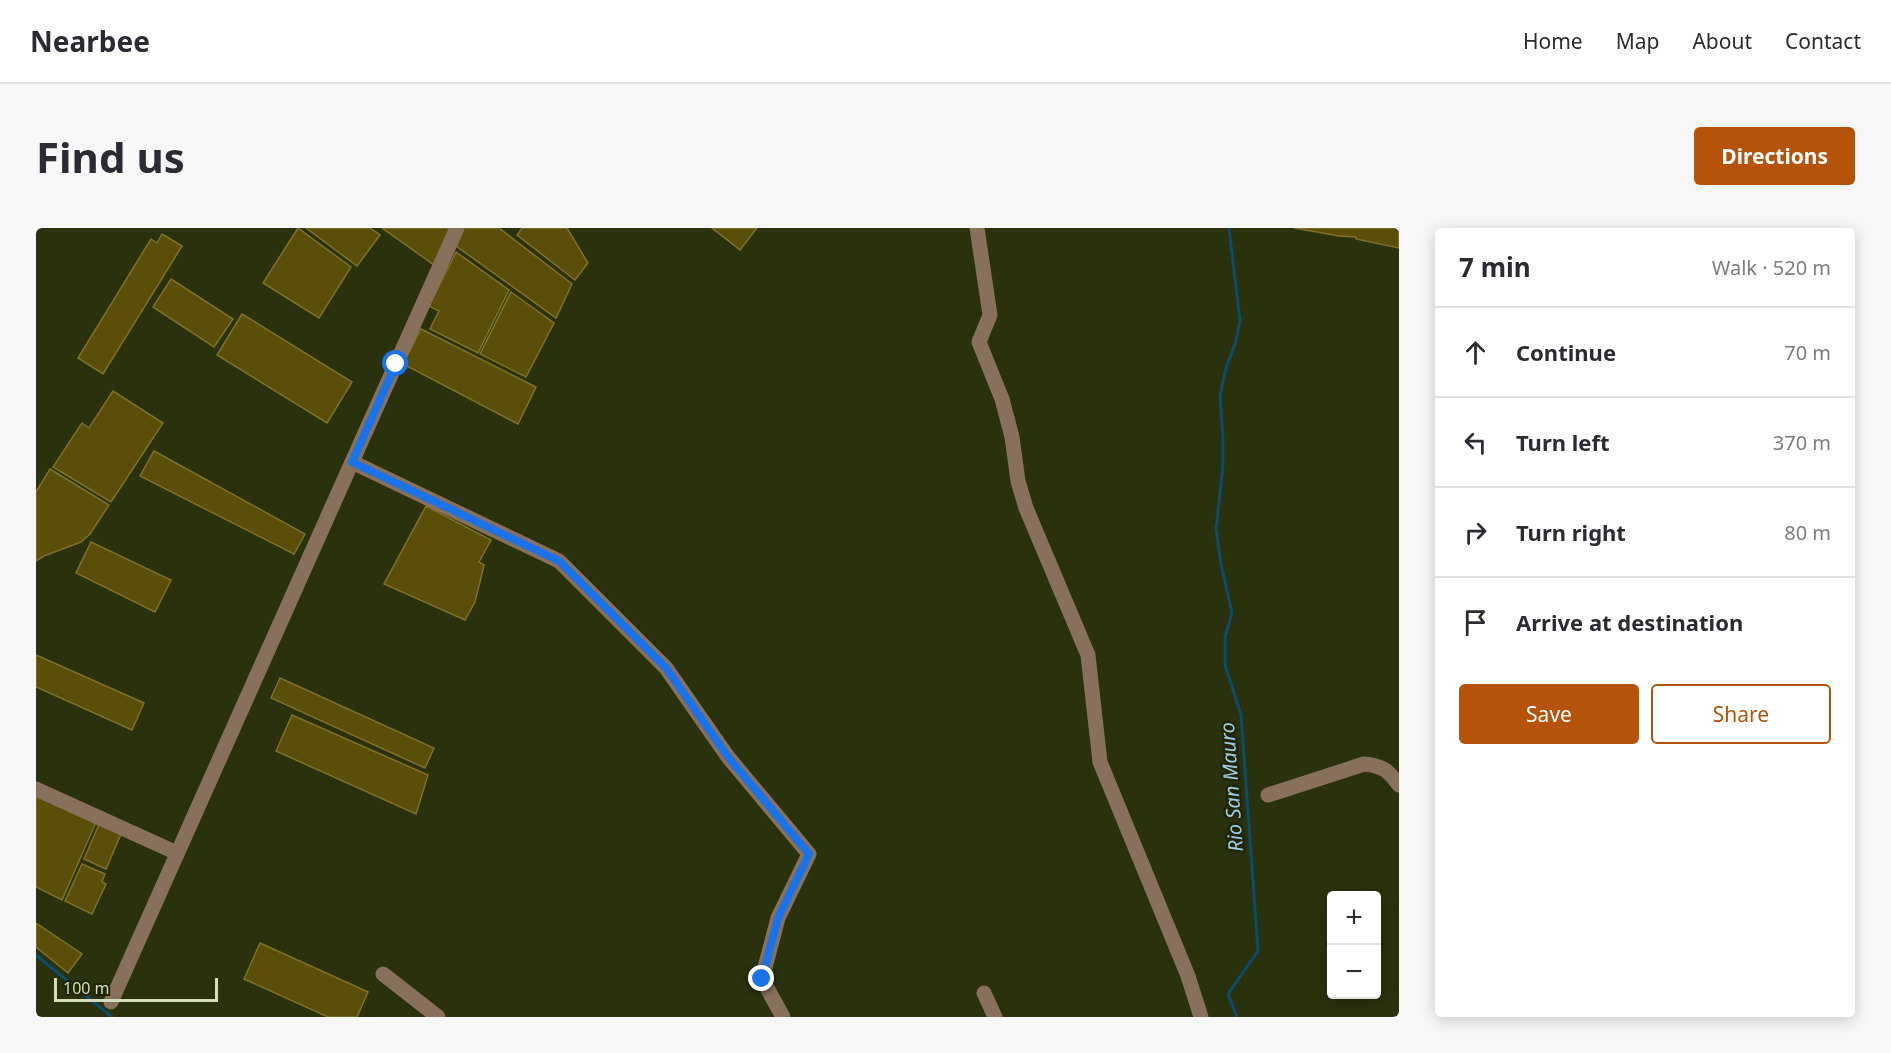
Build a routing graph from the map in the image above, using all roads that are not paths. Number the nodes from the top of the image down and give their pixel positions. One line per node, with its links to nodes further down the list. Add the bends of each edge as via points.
1 (457, 228): 3 (street)
2 (977, 228): 14 (street, via 990,315 979,342 1002,399 1018,481 1088,655 1100,762)
3 (352, 462): 7 (street); 12 (street, via 559,561 666,668 728,757 809,854 778,918 762,979)
4 (1399, 785): 6 (street, via 1379,766 1364,764)
5 (36, 789): 7 (street)
6 (1269, 795)
7 (177, 854): 10 (street)
8 (383, 974): 11 (street)
9 (984, 993): 13 (street)
10 (111, 1002)
11 (438, 1017)
12 (783, 1017)
13 (995, 1017)
14 (1202, 1017)

